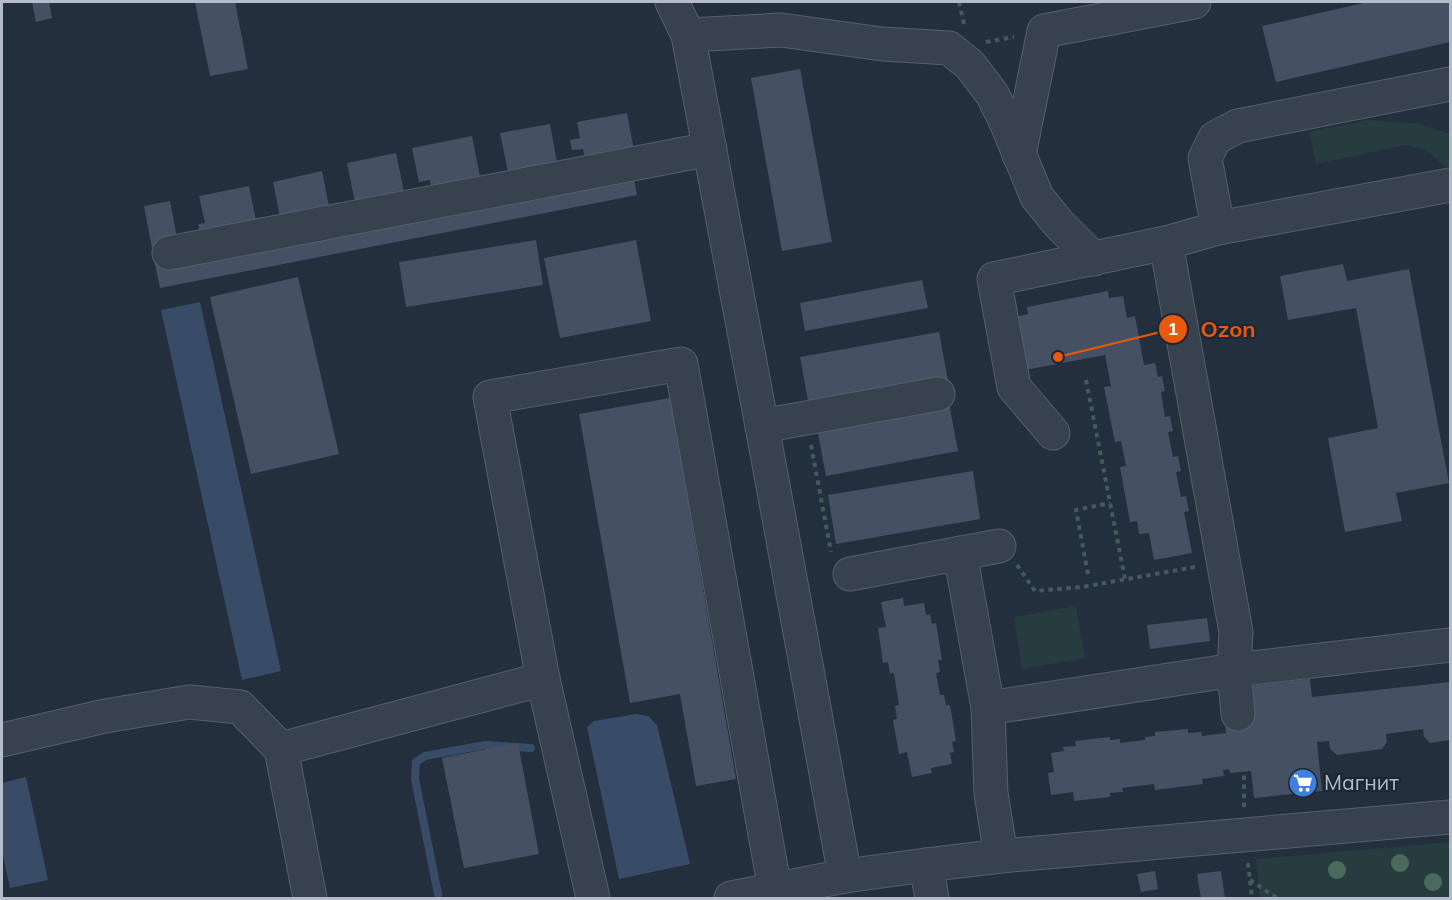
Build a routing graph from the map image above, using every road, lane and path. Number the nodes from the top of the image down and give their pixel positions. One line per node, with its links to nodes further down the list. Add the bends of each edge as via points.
1 (672, 2): 4 (street)
2 (1194, 2): 3 (street)
3 (1044, 31): 5 (path); 8 (street)
4 (688, 35): 5 (street, via 782,30 882,44); 7 (street)
5 (949, 48): 8 (street, via 970,65 992,94)
6 (1450, 84): 10 (street, via 1238,126 1215,138 1205,158)
7 (710, 149): 12 (street); 17 (street)
8 (1019, 155): 13 (street, via 1036,197)
9 (1450, 185): 10 (street)
10 (1218, 228): 11 (street)
11 (1166, 243): 13 (street); 22 (street)
12 (169, 254)
13 (1094, 259): 18 (street, via 994,279 1014,387)
14 (1086, 380): 19 (path)
15 (938, 394): 16 (street)
16 (802, 419): 17 (street); 23 (path, via 808,430 833,564)
17 (762, 426): 39 (street)
18 (1053, 433)
19 (1110, 503): 24 (path, via 1076,510); 25 (path)
20 (999, 546): 21 (street); 25 (path, via 1011,556 1035,591)
21 (960, 554): 23 (street); 29 (street)
22 (1222, 562): 25 (path); 27 (street, via 1236,632)
23 (850, 574)
24 (1088, 574)
25 (1125, 579)
26 (1450, 645): 27 (street)
27 (1234, 670): 29 (street); 30 (street)
28 (543, 679): 32 (street); 41 (street, via 490,397 681,364); 43 (street)
29 (988, 708): 36 (street, via 991,793)
30 (1238, 714)
31 (2, 740): 32 (street, via 105,716 189,702 240,707)
32 (281, 749): 42 (street)
33 (1244, 771): 34 (path)
34 (1244, 816)
35 (1450, 817): 36 (street)
36 (1001, 856): 38 (street)
37 (1247, 857): 40 (path)
38 (926, 864): 39 (street); 45 (street)
39 (846, 876): 41 (street)
40 (1250, 879): 46 (path); 47 (path)
41 (775, 890): 44 (street)
42 (310, 898)
43 (593, 898)
44 (731, 898)
45 (932, 898)
46 (1252, 898)
47 (1277, 898)

